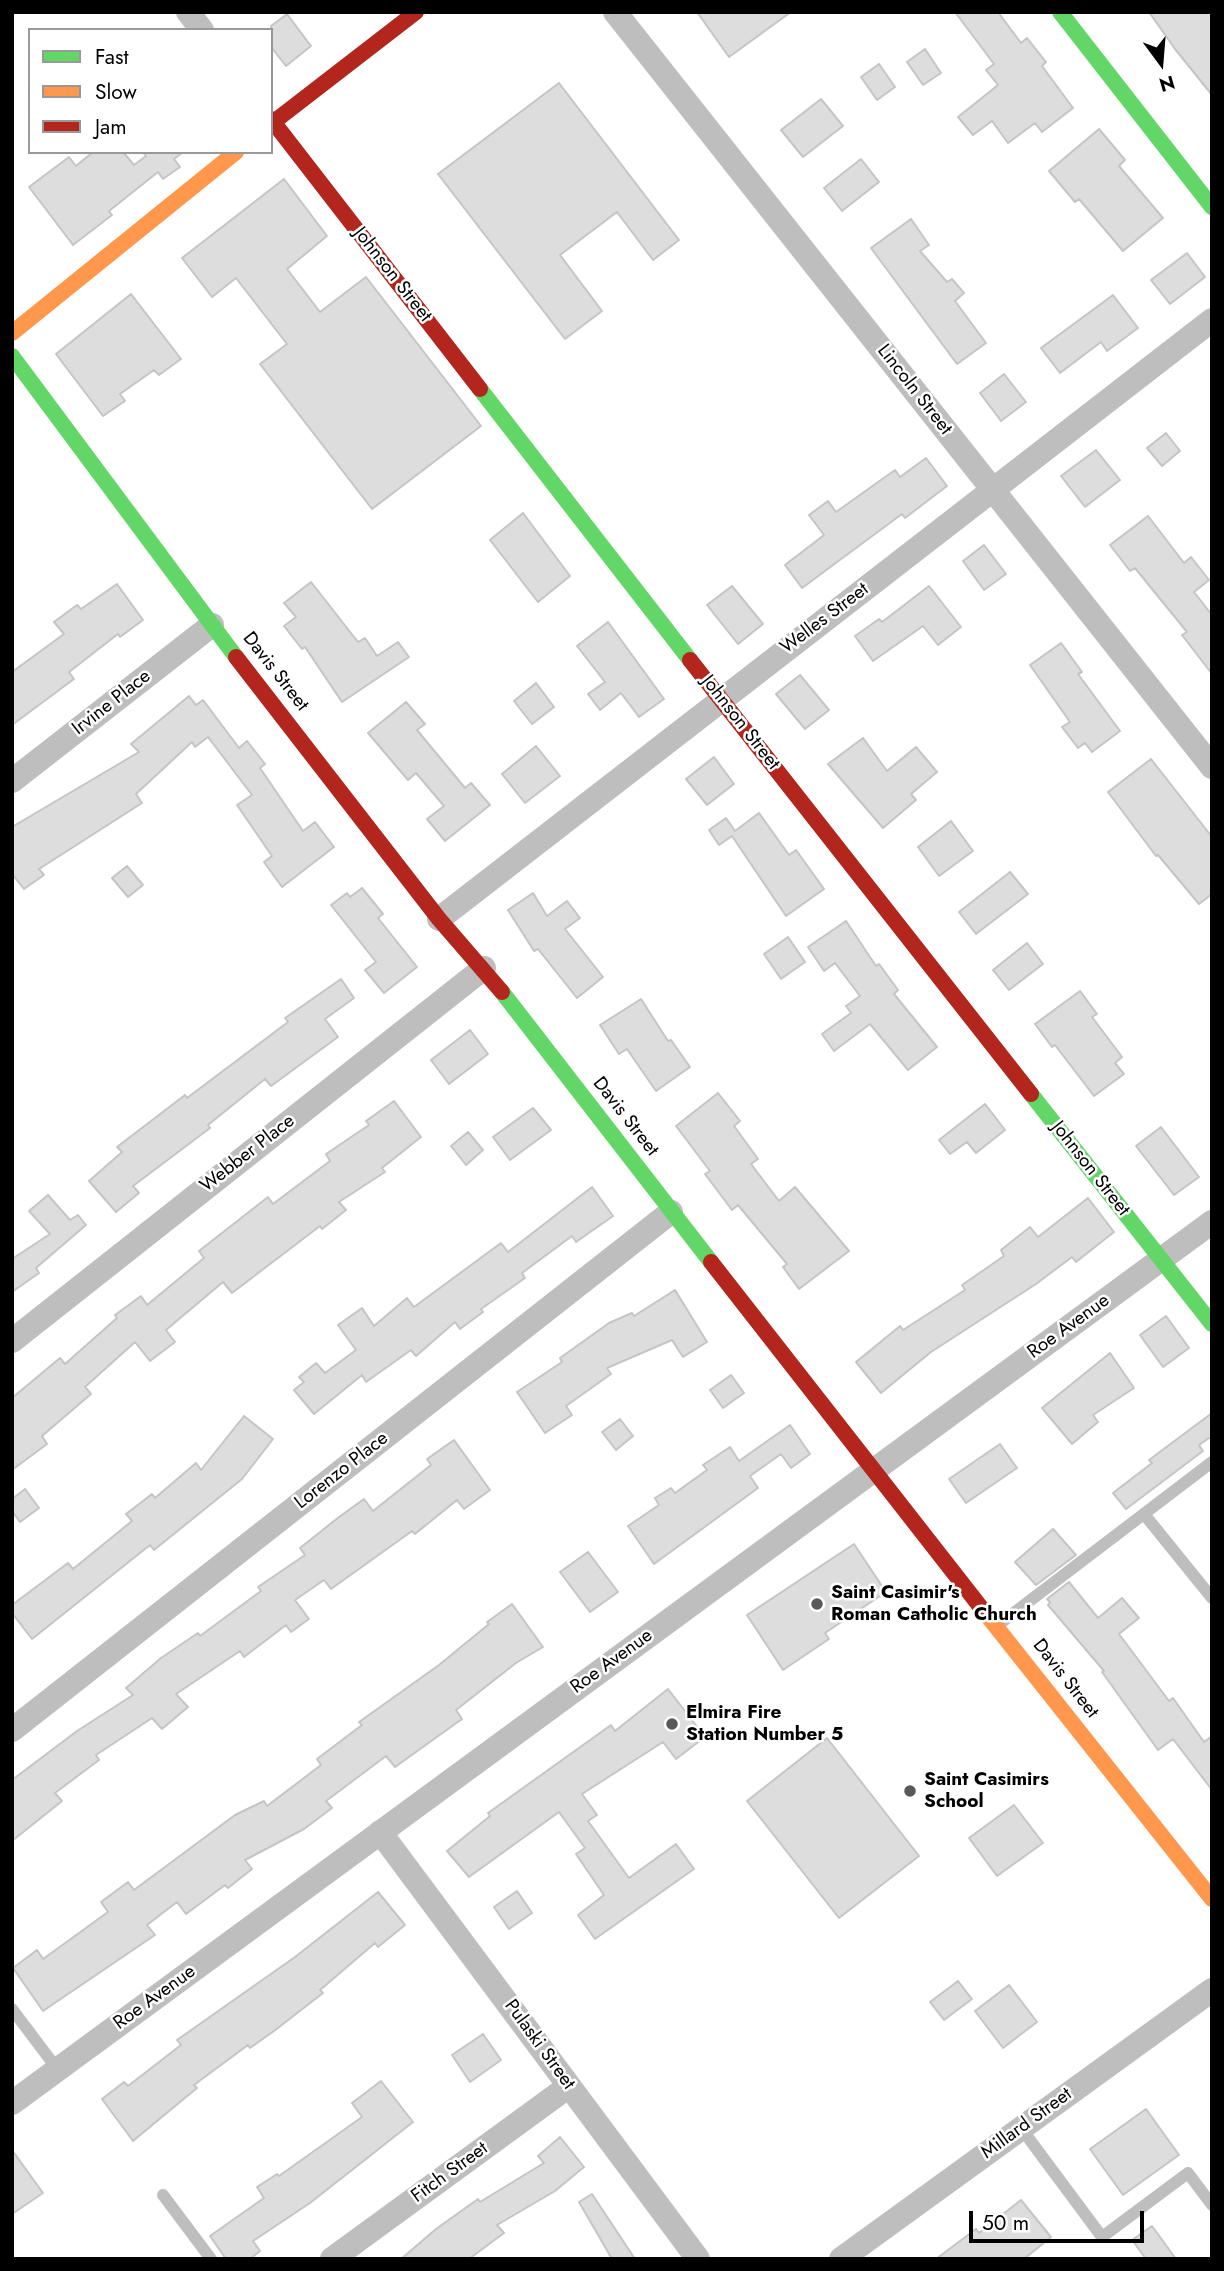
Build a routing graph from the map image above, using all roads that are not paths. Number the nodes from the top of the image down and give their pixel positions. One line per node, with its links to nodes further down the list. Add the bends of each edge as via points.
1 (188, 12): 5 (street)
2 (416, 12): 6 (street)
3 (615, 12): 13 (street, Lincoln Street)
4 (1060, 12): 9 (street)
5 (200, 28)
6 (273, 121)
7 (273, 123): 15 (street, Johnson Street)
8 (234, 154): 11 (street)
9 (1212, 206)
10 (1212, 320): 13 (street, Welles Street)
11 (12, 333)
12 (12, 356): 14 (street, Davis Street)
13 (993, 491): 15 (street, Welles Street); 16 (street, Lincoln Street)
14 (212, 625): 17 (street, Irvine Place); 18 (street, Davis Street)
15 (720, 699): 18 (street, Welles Street); 22 (street, Johnson Street)
16 (1212, 767)
17 (12, 780)
18 (439, 919): 19 (street, Davis Street)
19 (484, 968): 20 (street, Davis Street); 24 (street, Webber Place)
20 (671, 1212): 26 (street, Davis Street); 30 (street, Lorenzo Place)
21 (1212, 1222): 22 (street, Roe Avenue)
22 (1161, 1260): 23 (street, Johnson Street); 26 (street, Roe Avenue)
23 (1212, 1324)
24 (12, 1341)
25 (1212, 1462): 27 (lane)
26 (872, 1471): 29 (street, Davis Street); 31 (street, Roe Avenue)
27 (1144, 1514): 28 (lane); 29 (lane)
28 (1212, 1598)
29 (996, 1626): 32 (street, Davis Street)
30 (12, 1730)
31 (380, 1832): 35 (street, Roe Avenue); 36 (street, Pulaski Street)
32 (1212, 1899)
33 (1212, 1990): 38 (street, Millard Street)
34 (12, 2009): 35 (lane)
35 (58, 2070): 37 (street, Roe Avenue)
36 (569, 2087): 42 (street, Fitch Street); 43 (street, Pulaski Street)
37 (12, 2103)
38 (1021, 2128): 40 (lane, via 1102,2237 1188,2173); 44 (street, Millard Street)
39 (163, 2195): 41 (lane)
40 (1212, 2205)
41 (211, 2259)
42 (332, 2259)
43 (698, 2259)
44 (841, 2259)

